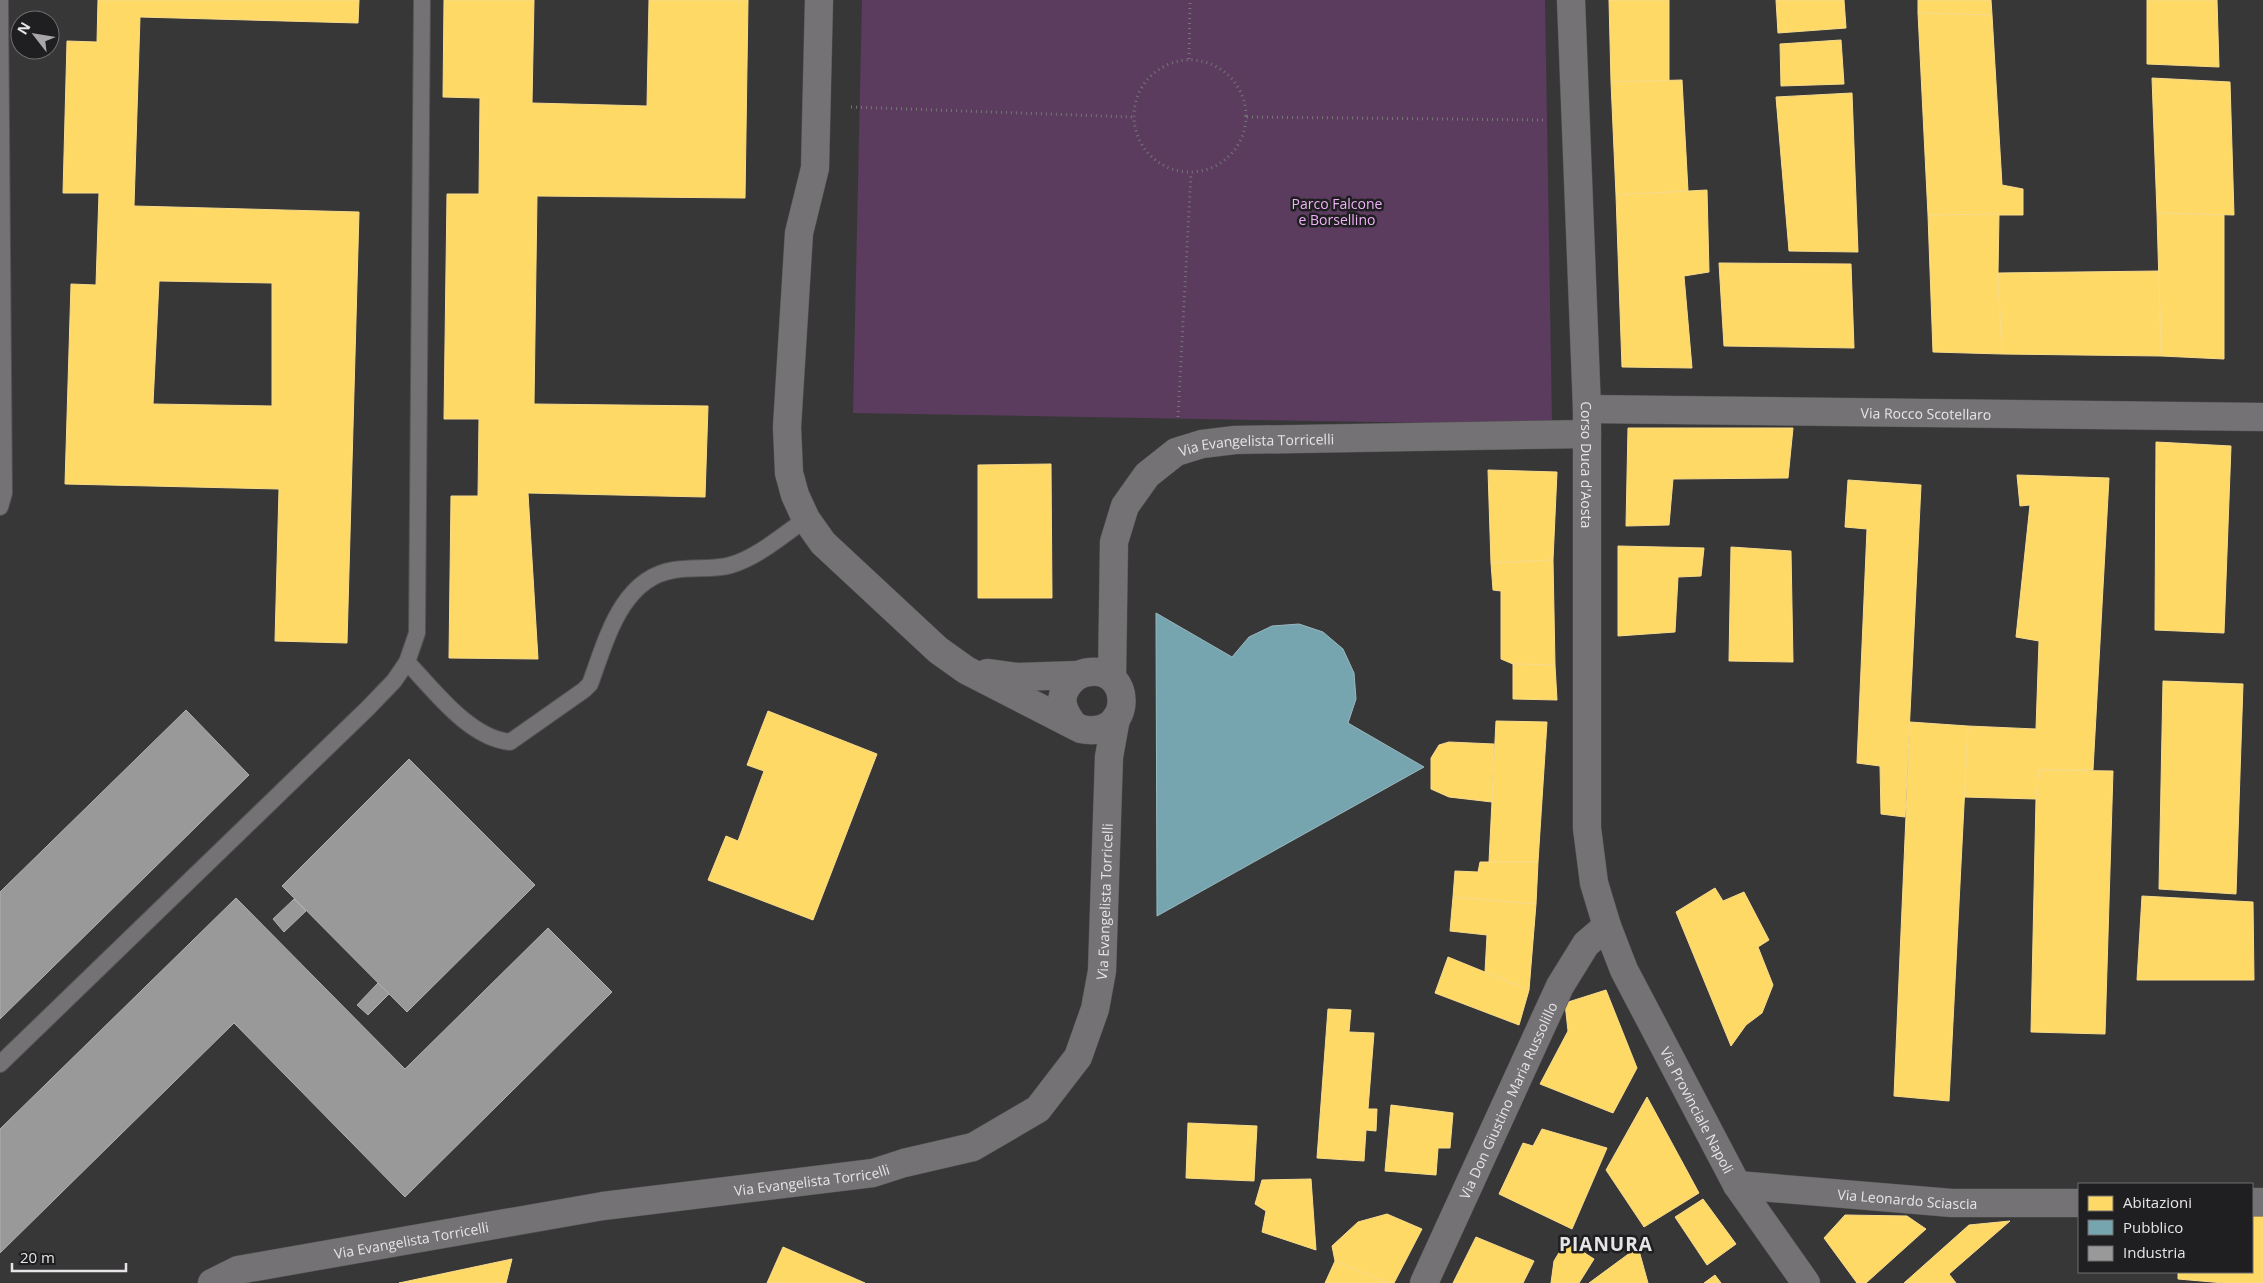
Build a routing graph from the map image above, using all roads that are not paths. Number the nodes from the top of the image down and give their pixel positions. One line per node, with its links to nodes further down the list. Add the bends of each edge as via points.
1 (0, 0): 7 (lane, via 4,493)
2 (422, 0): 9 (lane, via 417,633)
3 (819, 0): 8 (street, via 815,168 799,233 786,451 795,495)
4 (1571, 0): 6 (street, Corso Duca d'Aosta)
5 (2263, 417): 6 (street, Via Rocco Scotellaro)
6 (1587, 422): 12 (street, Via Evangelista Torricelli, via 1235,440 1202,444 1176,452 1147,475 1125,506 1114,542); 16 (street, Corso Duca d'Aosta, via 1587,828 1594,883)
7 (0, 507)
8 (806, 519): 9 (lane, via 745,560 730,566 673,570 643,582 625,602 613,625 590,684 510,742 497,741 471,727); 10 (street, via 830,550 938,650)
9 (407, 662): 17 (lane, via 368,708)
10 (966, 670): 11 (street, via 1018,678); 14 (street)
11 (1077, 675): 12 (street, via 1093,671); 14 (street, via 1063,692 1062,702 1064,712)
12 (1112, 678): 13 (street, via 1122,699)
13 (1116, 718): 14 (street, via 1101,729 1090,731); 15 (street, Via Evangelista Torricelli)
14 (1077, 726): 15 (street, via 1101,745)
15 (1110, 757): 20 (street, Via Evangelista Torricelli, via 1102,971 1096,1009 1078,1057 1038,1109 974,1147 873,1173 603,1206 238,1270)
16 (1607, 926): 18 (street, Via Provinciale Napoli, via 1624,970); 21 (street, Via Don Giustino Maria Russolillo, via 1586,944 1560,986)
17 (0, 1064)
18 (1738, 1185): 19 (street, Via Leonardo Sciascia, via 1952,1203); 22 (street, Via Provinciale Napoli)
19 (2078, 1202)
20 (212, 1283)
21 (1424, 1283)
22 (1806, 1283)

